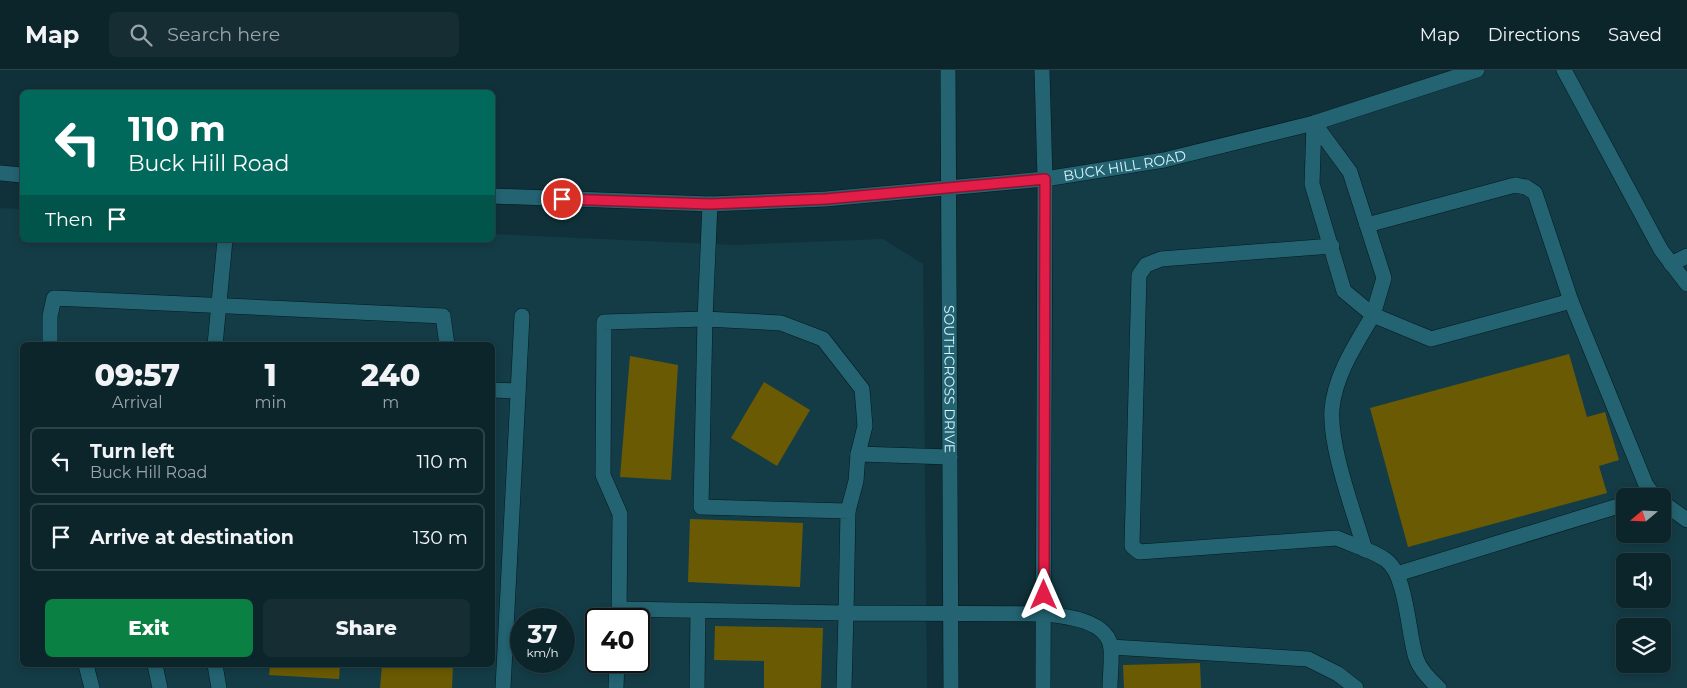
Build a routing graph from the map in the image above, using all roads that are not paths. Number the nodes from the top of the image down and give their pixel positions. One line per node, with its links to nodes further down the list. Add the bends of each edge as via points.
1 (948, 70): 9 (street, SOUTHCROSS DRIVE)
2 (1042, 70): 8 (street)
3 (1477, 70): 5 (street, BUCK HILL ROAD)
4 (1564, 70): 16 (street)
5 (1314, 124): 8 (street, BUCK HILL ROAD, via 1164,160); 12 (street, via 1350,172); 14 (street, via 1312,184)
6 (0, 174): 7 (street)
7 (20, 174)
8 (1045, 179): 9 (street, BUCK HILL ROAD); 42 (street)
9 (949, 188): 11 (street, BUCK HILL ROAD, via 826,199); 29 (street, SOUTHCROSS DRIVE)
10 (495, 196): 11 (street, BUCK HILL ROAD)
11 (710, 204): 22 (street)
12 (1367, 226): 18 (street, via 1515,185 1526,187 1535,193); 20 (street, via 1384,278)
13 (225, 242): 19 (street)
14 (1332, 246): 20 (street, via 1344,291); 35 (street, via 1161,259 1146,265 1138,275 1132,546 1139,552 1337,538)
15 (1687, 256): 16 (street)
16 (1671, 264): 17 (street)
17 (1687, 284)
18 (1571, 302): 20 (street, via 1431,339); 30 (street)
19 (219, 304): 23 (street, via 54,298); 24 (street); 25 (street, via 443,316)
20 (1373, 315): 35 (street, via 1350,354 1332,408 1333,435)
21 (522, 316): 27 (street)
22 (706, 319): 28 (street, via 781,323 823,339 862,390 865,426); 33 (street, via 701,507); 37 (street, via 604,322 603,475 620,514)
23 (50, 342)
24 (215, 342)
25 (447, 342)
26 (495, 390): 27 (street)
27 (518, 391): 51 (street)
28 (858, 454): 29 (street); 33 (street, via 856,481)
29 (950, 456): 41 (street, SOUTHCROSS DRIVE)
30 (1648, 488)
31 (1616, 507): 36 (street)
32 (1671, 509): 34 (street)
33 (848, 511): 40 (street)
34 (1687, 520)
35 (1365, 550): 36 (street, via 1387,561)
36 (1397, 574): 59 (street, via 1416,660 1428,679)
37 (619, 608)
38 (698, 610): 39 (street); 40 (street); 53 (street)
39 (650, 612)
40 (846, 613): 41 (street); 54 (street)
41 (951, 614): 42 (street); 55 (street, SOUTHCROSS DRIVE)
42 (1044, 614): 43 (street, via 1076,617 1104,632); 56 (street)
43 (1111, 647): 57 (street); 58 (street, via 1308,660 1338,674)
44 (87, 667): 48 (street)
45 (155, 667): 49 (street)
46 (215, 667): 50 (street)
47 (617, 673): 52 (street)
48 (92, 688)
49 (160, 688)
50 (219, 688)
51 (503, 688)
52 (616, 688)
53 (697, 688)
54 (844, 688)
55 (951, 688)
56 (1043, 688)
57 (1110, 688)
58 (1356, 688)
59 (1440, 688)

